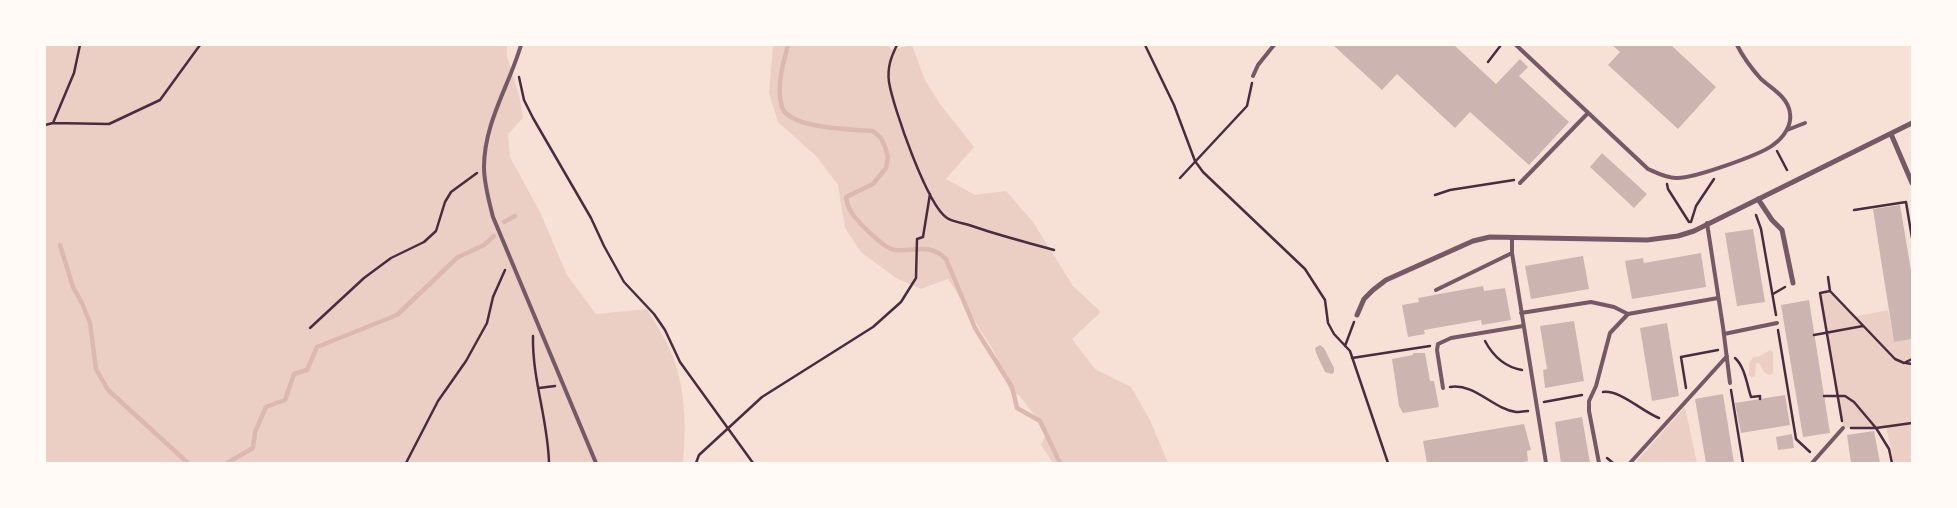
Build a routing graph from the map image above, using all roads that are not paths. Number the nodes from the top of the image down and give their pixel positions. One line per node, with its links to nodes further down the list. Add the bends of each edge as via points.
1 (521, 45): 30 (lane, via 490,125 484,168 493,217)
2 (1274, 45): 5 (lane)
3 (1516, 45): 6 (lane)
4 (1736, 45): 9 (lane, via 1760,78 1784,100 1790,114)
5 (1253, 76)
6 (1588, 113): 9 (lane, via 1648,168 1675,178 1689,178 1766,150); 11 (lane)
7 (1805, 123): 9 (lane)
8 (1912, 123): 10 (street)
9 (1787, 130)
10 (1891, 134): 12 (street); 13 (street)
11 (1520, 183)
12 (1912, 183)
13 (1758, 199): 14 (street); 17 (street, via 1782,230)
14 (1707, 223): 15 (street, via 1678,236 1647,240); 19 (lane)
15 (1512, 238): 16 (lane); 22 (street, via 1490,237 1473,241 1386,280 1364,299)
16 (1512, 253): 18 (lane); 20 (lane)
17 (1793, 283)
18 (1436, 290)
19 (1718, 298): 21 (lane); 25 (lane)
20 (1521, 313): 21 (lane, via 1591,302 1603,303); 24 (lane)
21 (1628, 314): 32 (lane, via 1610,332 1589,401)
22 (1357, 315)
23 (1777, 323): 25 (lane)
24 (1523, 326): 28 (lane, via 1451,338 1438,344); 31 (lane)
25 (1724, 334): 26 (lane)
26 (1727, 356): 27 (lane); 33 (lane)
27 (1730, 383)
28 (1443, 388)
29 (1843, 428): 34 (lane)
30 (596, 463)
31 (1546, 463)
32 (1599, 463)
33 (1630, 463)
34 (1812, 463)

